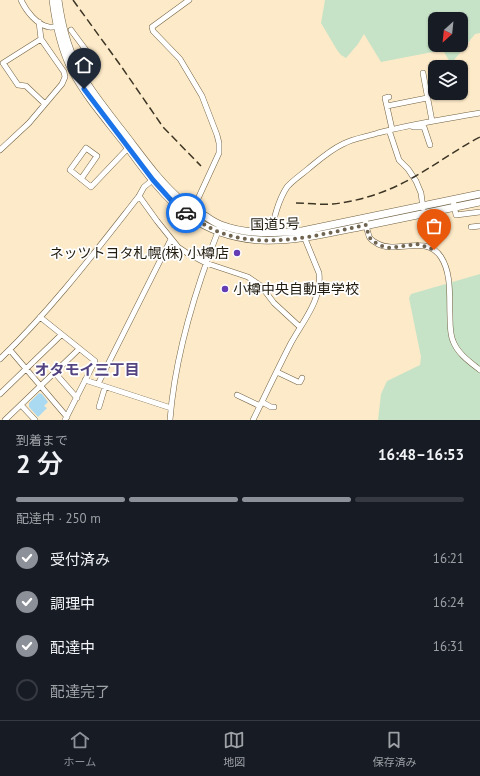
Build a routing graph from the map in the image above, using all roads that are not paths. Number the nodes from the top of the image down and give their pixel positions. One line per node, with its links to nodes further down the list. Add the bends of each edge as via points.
1 (21, 0): 5 (street, via 29,14)
2 (53, 0): 6 (highway, 国道5号)
3 (58, 0): 6 (highway, 国道5号)
4 (189, 0): 30 (street, via 152,27 180,59 193,79 218,139 219,153)
5 (39, 22): 6 (street, via 50,27); 8 (street)
6 (59, 26): 10 (highway, 国道5号, via 66,56)
7 (71, 30): 10 (street, via 97,65)
8 (41, 39): 13 (street, via 65,77); 13 (street, via 3,63 18,85 26,86)
9 (423, 72): 12 (street)
10 (80, 78): 20 (highway, 国道5号, via 91,99)
11 (388, 97): 14 (street, via 385,98)
12 (427, 98): 14 (street); 16 (street)
13 (45, 104): 21 (street)
14 (387, 106): 18 (street)
15 (480, 113): 16 (street)
16 (432, 121): 17 (street)
17 (411, 125): 18 (street); 19 (street, via 424,127)
18 (390, 129): 28 (street, via 399,160 408,169 421,192); 35 (street, via 341,144 295,179 287,187 280,202)
19 (430, 144)
20 (130, 146): 22 (highway, 国道5号); 23 (street, via 91,187)
21 (0, 150)
22 (155, 178): 25 (street, via 144,187); 30 (highway, 国道5号, via 170,199)
23 (81, 179): 23 (street, via 70,170 86,148 97,156)
24 (480, 194): 27 (highway, 国道5号)
25 (139, 196): 37 (street); 39 (street)
26 (480, 202): 27 (highway, 国道5号)
27 (454, 203): 28 (highway, 国道5号); 29 (street, via 456,216)
28 (424, 210): 31 (highway, 国道5号)
29 (480, 212)
30 (191, 213): 34 (highway, 国道5号)
31 (366, 222): 36 (highway, 国道5号); 46 (street, via 369,237 382,246 390,248 417,244 440,255 447,270 449,283 453,341 466,359)
32 (480, 226): 33 (street)
33 (471, 227)
34 (219, 228): 35 (highway, 国道5号); 36 (highway, 国道5号, via 234,236 252,240 271,241); 38 (street)
35 (272, 233): 36 (highway, 国道5号)
36 (303, 234): 40 (street, via 320,280 313,306)
37 (171, 239): 38 (street, via 178,247); 51 (street)
38 (206, 263): 40 (street, via 248,277 261,286 274,303); 61 (street, via 183,339)
39 (40, 317): 41 (street); 43 (street)
40 (300, 327): 47 (street)
41 (61, 335): 42 (street); 45 (street)
42 (79, 349): 48 (street); 50 (street, via 95,362)
43 (10, 350): 44 (street); 45 (street)
44 (0, 360)
45 (26, 368): 52 (street); 54 (street)
46 (480, 370)
47 (277, 372): 49 (street, via 298,382); 57 (street)
48 (55, 373): 52 (street); 56 (street)
49 (302, 378)
50 (85, 380): 51 (street); 56 (street)
51 (98, 384): 53 (street)
52 (41, 386): 58 (street); 62 (street)
53 (105, 386): 59 (street); 61 (street)
54 (0, 394)
55 (237, 395): 57 (street)
56 (76, 398): 62 (street)
57 (261, 404): 60 (street); 66 (street)
58 (21, 405): 63 (street); 64 (street)
59 (99, 407)
60 (274, 407)
61 (171, 408): 65 (street)
62 (66, 418)
63 (5, 420)
64 (35, 420)
65 (170, 420)
66 (253, 420)

